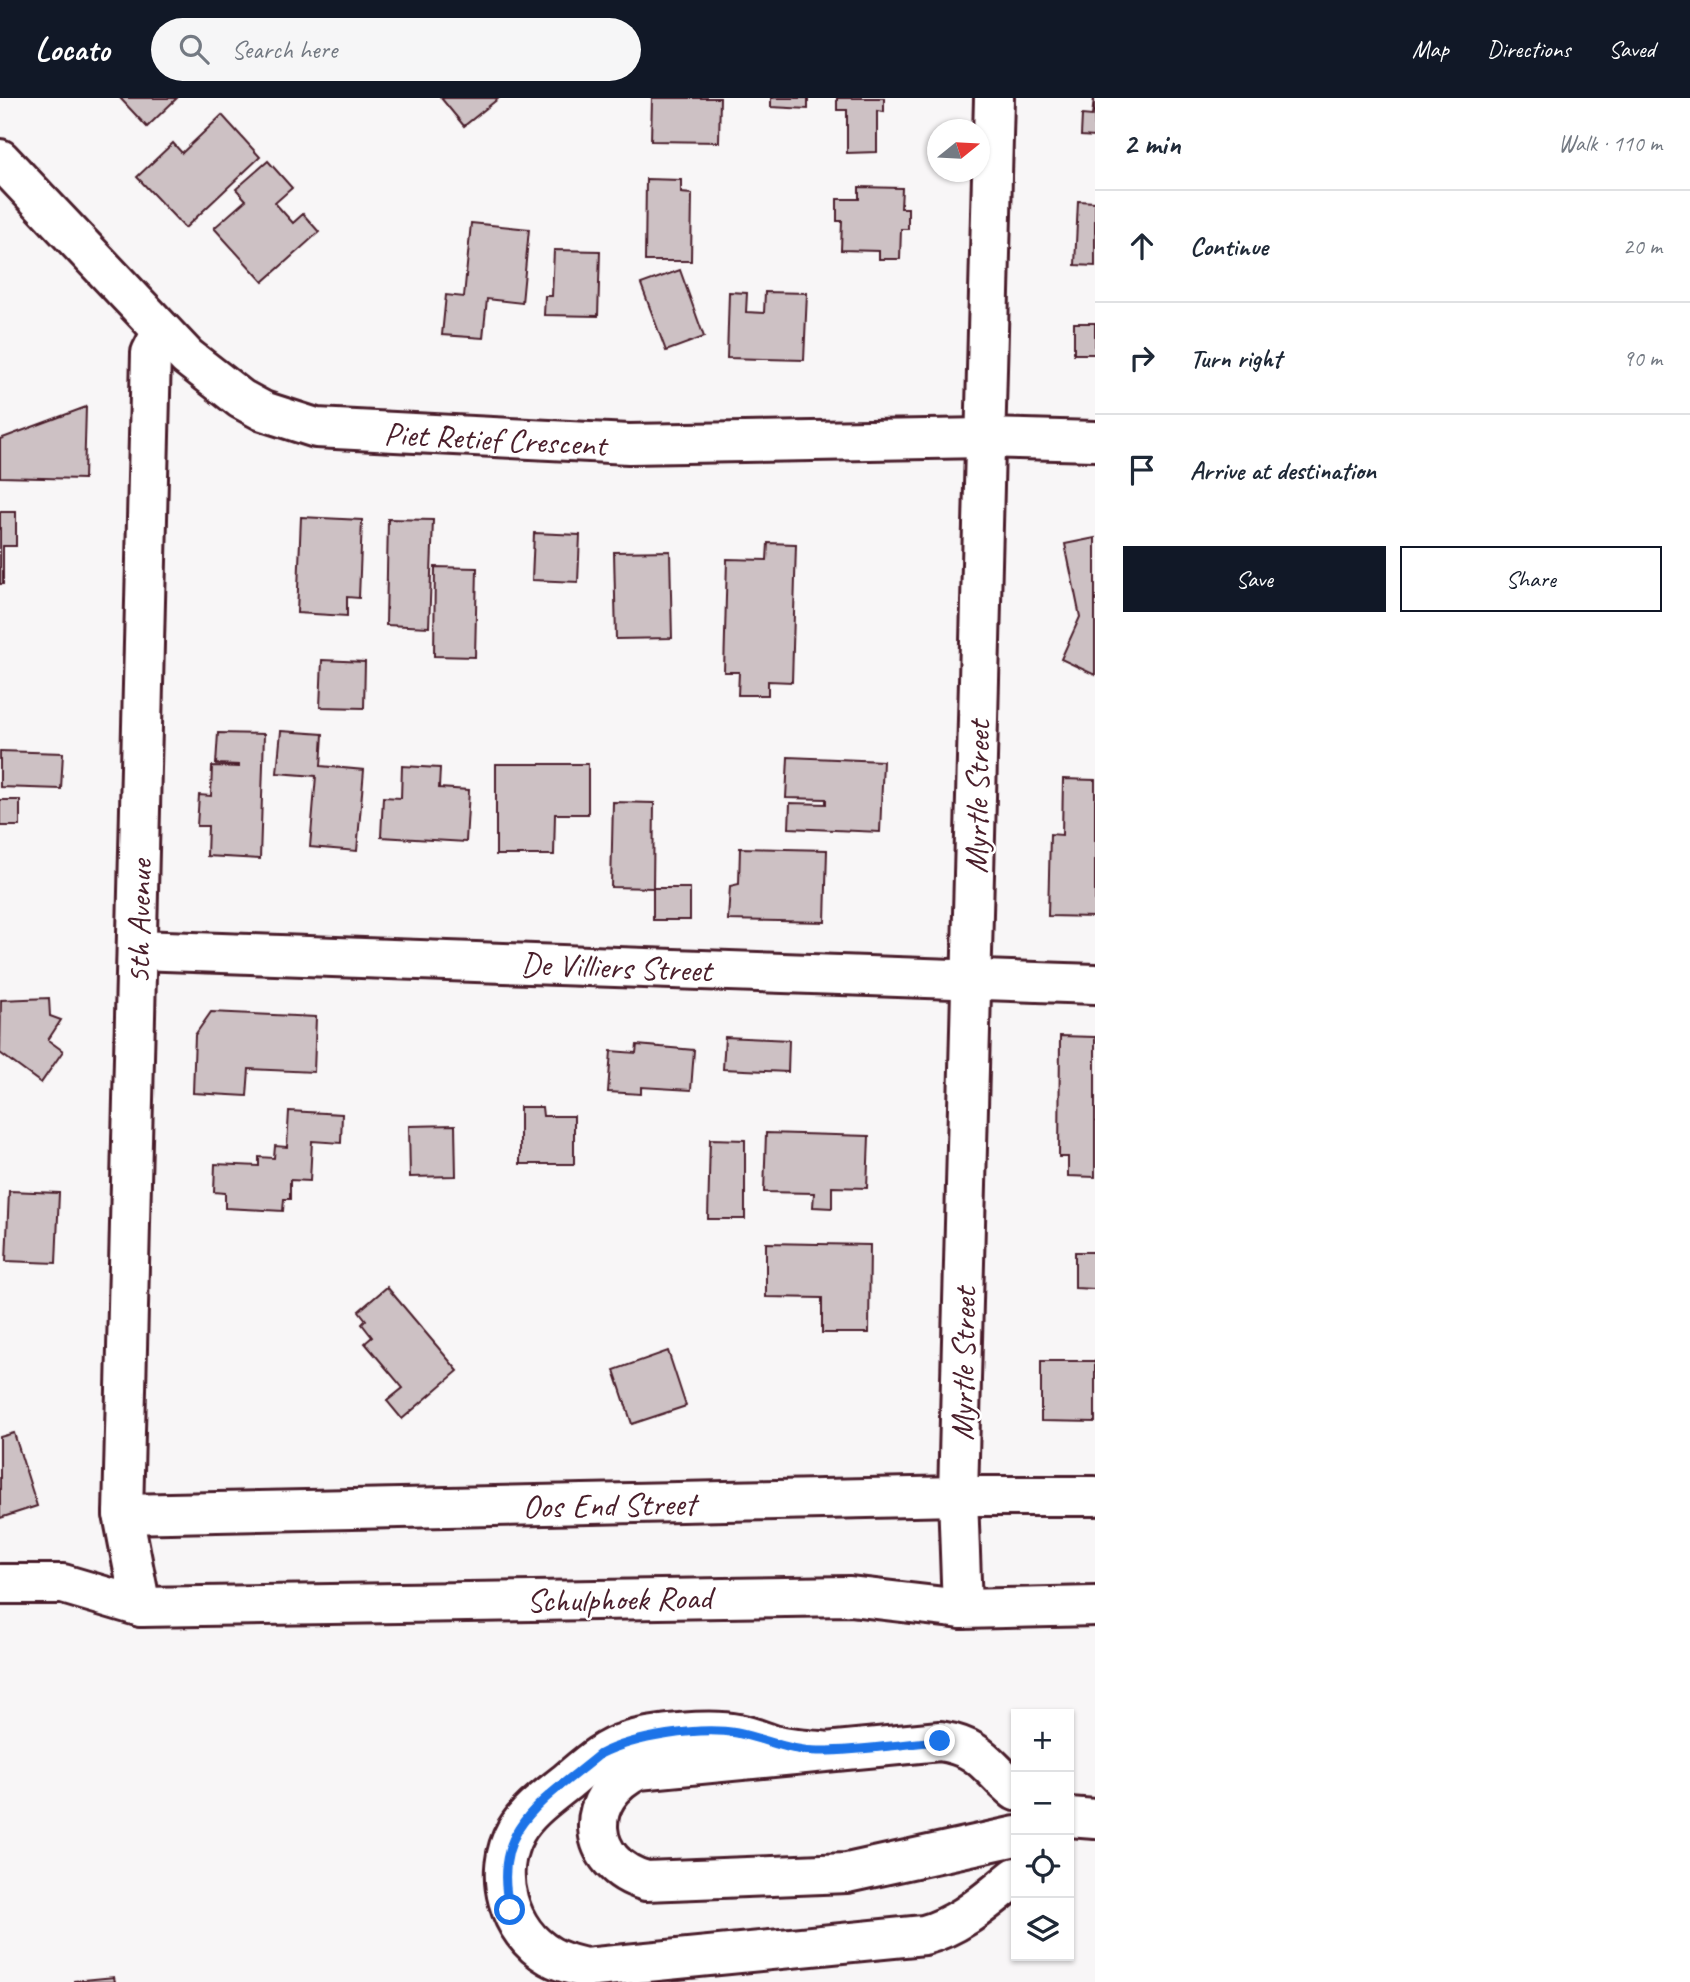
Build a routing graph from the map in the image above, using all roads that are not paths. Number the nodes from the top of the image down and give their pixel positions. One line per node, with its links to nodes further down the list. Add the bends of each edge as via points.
1 (994, 98): 4 (street, Myrtle Street)
2 (0, 159): 3 (street, Piet Retief Crescent)
3 (161, 333): 4 (street, Piet Retief Crescent, via 241,399 316,428 629,444); 6 (street, 5th Avenue, via 151,353)
4 (985, 438): 5 (street, Piet Retief Crescent); 7 (street, Myrtle Street)
5 (1095, 440)
6 (137, 950): 7 (street, De Villiers Street); 11 (street, 5th Avenue)
7 (972, 978): 8 (street, De Villiers Street); 9 (street, Myrtle Street)
8 (1095, 984)
9 (958, 1496): 10 (street, Oos End Street); 11 (street, Oos End Street); 15 (street, Myrtle Street)
10 (1095, 1496)
11 (124, 1514): 14 (street, 5th Avenue)
12 (0, 1584): 14 (street, Schulphoek Road, via 62,1584)
13 (1095, 1606): 15 (street, Schulphoek Road)
14 (141, 1607): 15 (street, Schulphoek Road, via 850,1595)
15 (962, 1609)
16 (821, 1751): 17 (street, via 955,1743 970,1748); 18 (street, via 638,1770 605,1797 598,1825 600,1841 618,1868 646,1881 847,1873); 19 (street, via 718,1731 640,1739 600,1754 526,1816 515,1833 505,1881 510,1910 520,1928 548,1955 585,1968 924,1935 954,1925)
17 (1011, 1786)
18 (1011, 1837)
19 (1011, 1881)

